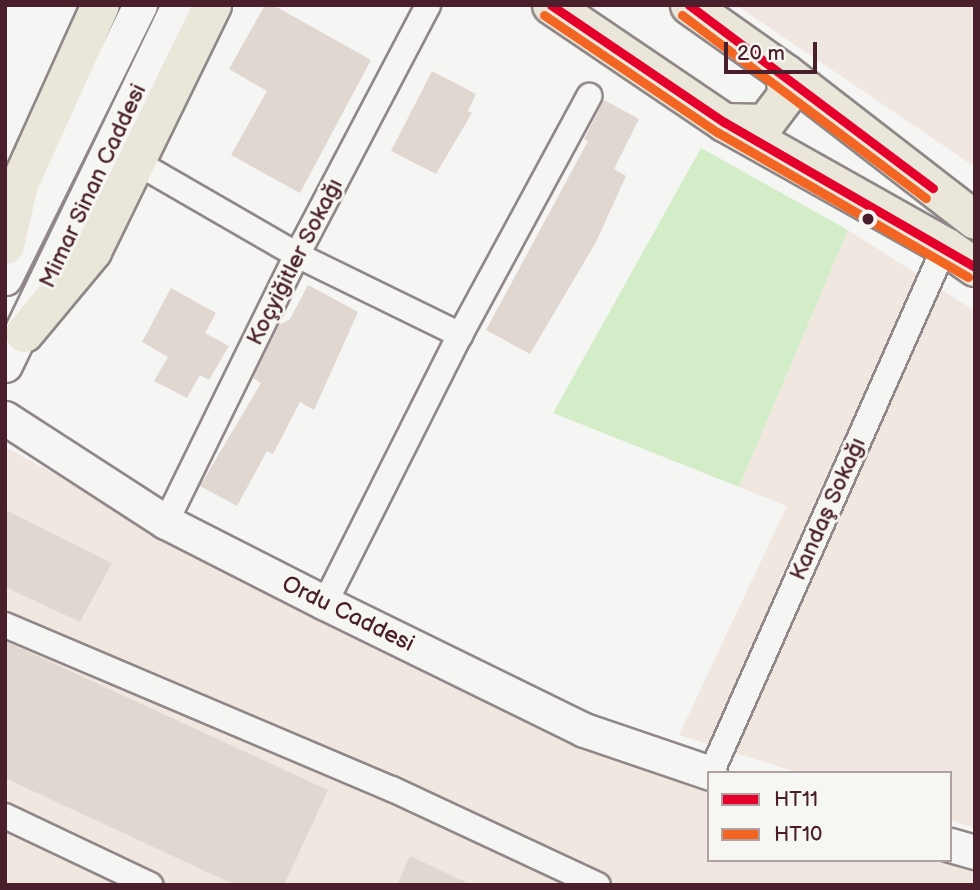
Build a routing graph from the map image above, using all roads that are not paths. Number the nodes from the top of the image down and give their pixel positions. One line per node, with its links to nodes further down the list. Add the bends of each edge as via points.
1 (100, 5): 13 (main road, via 19,184)
2 (140, 5): 17 (street, Mimar Sinan Caddesi)
3 (178, 5): 18 (street, Mimar Sinan Caddesi)
4 (212, 5): 11 (main road)
5 (428, 5): 15 (street, Koçyiğitler Sokağı)
6 (551, 5): 10 (main road)
7 (689, 5): 8 (main road)
8 (785, 73): 10 (main road, via 786,95 765,123); 12 (main road)
9 (589, 96): 19 (street)
10 (724, 122): 14 (main road)
11 (136, 162): 15 (street); 18 (main road, via 92,251)
12 (975, 220)
13 (5, 245)
14 (945, 246): 16 (main road); 25 (street, Kandaş Sokağı)
15 (297, 255): 19 (street); 22 (street, Koçyiğitler Sokağı)
16 (975, 267)
17 (5, 278)
18 (24, 333): 20 (street, Mimar Sinan Caddesi)
19 (460, 335): 23 (street)
20 (5, 365)
21 (5, 418): 22 (street, Ordu Caddesi)
22 (166, 522): 23 (street, Ordu Caddesi)
23 (325, 603): 26 (street, Ordu Caddesi, via 584,730)
24 (5, 625): 31 (street, via 379,783)
25 (711, 771)
26 (707, 772)
27 (5, 816): 30 (street)
28 (952, 846): 29 (street)
29 (975, 852)
30 (150, 885)
31 (598, 885)

